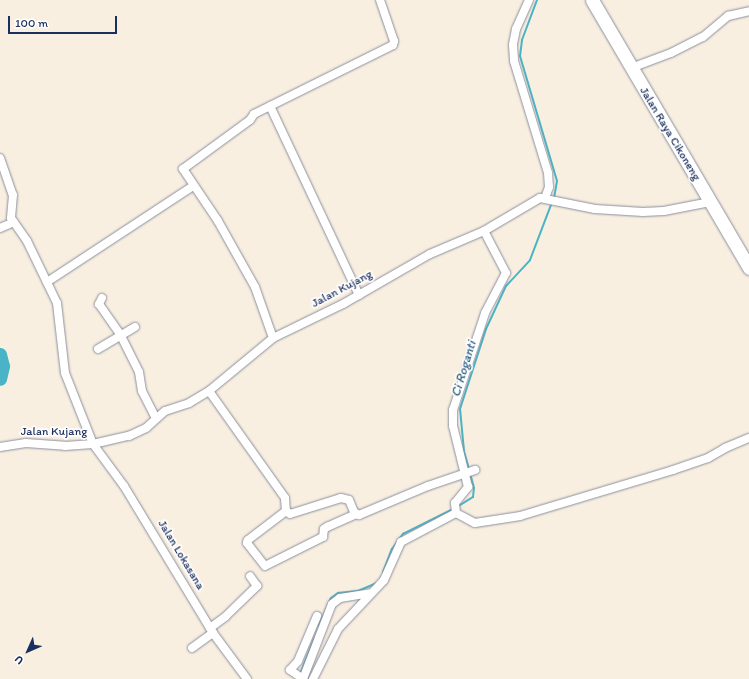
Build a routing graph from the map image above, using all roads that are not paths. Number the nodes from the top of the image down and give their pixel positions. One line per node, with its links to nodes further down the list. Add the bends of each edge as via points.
1 (380, 0): 6 (street, via 394,41 393,45)
2 (529, 0): 10 (street, via 516,29 514,60 548,173 549,187)
3 (592, 0): 5 (highway, Jalan Raya Cikoneng)
4 (749, 11): 5 (street, via 728,16 703,37)
5 (632, 68): 11 (highway, Jalan Raya Cikoneng)
6 (270, 106): 9 (street, via 254,114 250,120 184,167 182,170); 17 (street)
7 (0, 158): 8 (street)
8 (4, 182): 12 (street, via 13,195 10,215)
9 (193, 186): 16 (street); 21 (street, via 218,221 255,287)
10 (545, 198): 11 (street, via 595,209 644,212 664,211); 14 (street, Jalan Kujang, via 537,199)
11 (710, 202): 15 (highway, Jalan Raya Cikoneng)
12 (14, 222): 13 (street); 16 (street, Jalan Lokasana)
13 (0, 228)
14 (484, 231): 17 (street, Jalan Kujang, via 430,254); 28 (street, via 506,273 485,313 453,410 453,426)
15 (749, 268)
16 (47, 282): 26 (street, Jalan Lokasana, via 59,310 65,373)
17 (359, 295): 21 (street, Jalan Kujang)
18 (102, 298): 20 (street, via 99,304)
19 (135, 327): 20 (street)
20 (120, 336): 22 (street); 24 (street, via 139,372 142,391)
21 (273, 338): 23 (street, Jalan Kujang)
22 (98, 348)
23 (209, 391): 24 (street, Jalan Kujang, via 189,403 172,407); 30 (street, via 285,498)
24 (156, 418): 26 (street, Jalan Kujang, via 146,428 129,436)
25 (749, 438): 29 (street, via 708,458 673,470 520,516 475,523)
26 (93, 444): 27 (street, Jalan Kujang, via 65,446 26,442); 35 (street, Jalan Lokasana, via 124,486)
27 (0, 447)
28 (469, 472): 29 (street, via 468,487); 31 (street, via 428,486 363,514)
29 (456, 510): 33 (street, via 404,540 386,577)
30 (286, 511): 31 (street, via 295,514 341,498 349,500); 31 (street, via 248,540 247,543 265,566 323,537 324,529)
31 (356, 514)
32 (250, 576): 35 (street, via 257,586)
33 (371, 593): 34 (street, via 336,600); 39 (street, via 338,629)
34 (320, 621): 37 (street); 37 (street, via 298,661 290,670)
35 (212, 630): 36 (street); 38 (street, Jalan Lokasana)
36 (192, 648)
37 (301, 678)
38 (246, 679)
39 (313, 679)

